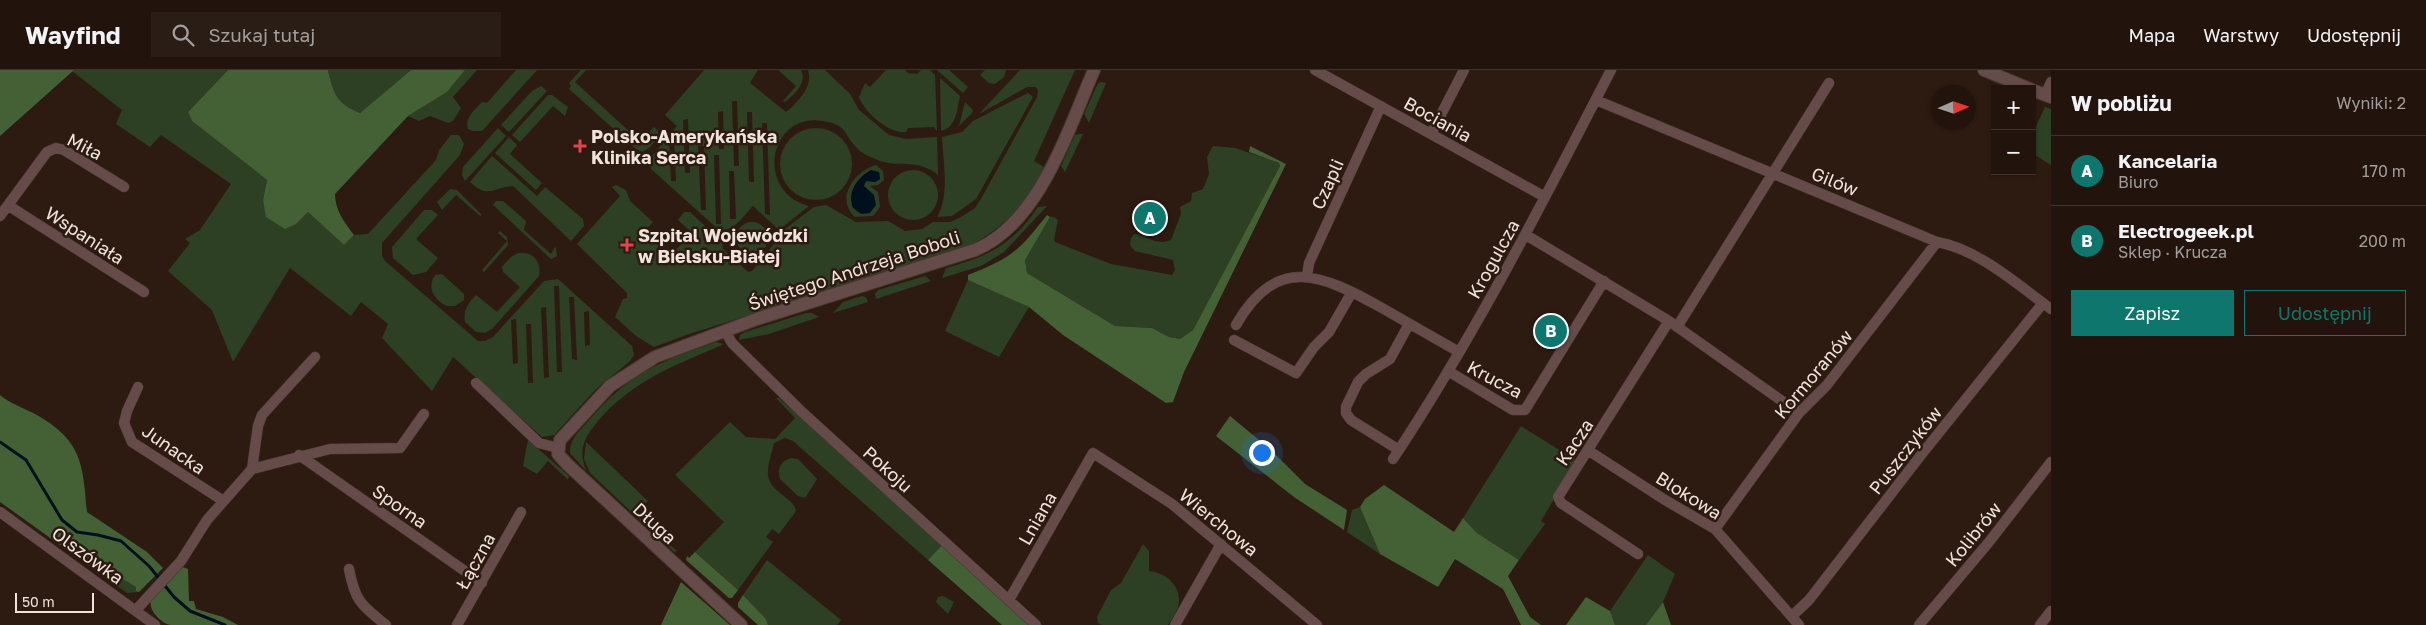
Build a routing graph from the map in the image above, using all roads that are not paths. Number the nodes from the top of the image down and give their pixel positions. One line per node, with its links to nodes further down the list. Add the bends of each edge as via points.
1 (1094, 70): 29 (street, Świętego Andrzeja Boboli, via 1041,188 1020,217 996,238 975,250)
2 (1315, 70): 12 (street, Bociania)
3 (1464, 70): 13 (street)
4 (1611, 70): 11 (street, Krogulcza)
5 (1984, 70): 8 (street)
6 (2051, 82): 10 (street)
7 (1829, 83): 14 (street, Kacza)
8 (2021, 85)
9 (2036, 91): 10 (street)
10 (2048, 96)
11 (1596, 100): 14 (street, Gilów); 16 (street, Krogulcza)
12 (1380, 106): 13 (street, Bociania); 21 (street, Czapli, via 1317,246)
13 (1431, 134): 16 (street, Bociania)
14 (1772, 173): 20 (street, Gilów); 27 (street, Kacza)
15 (124, 187): 17 (street, Miła, via 56,148 47,152)
16 (1545, 197): 19 (street, Krogulcza)
17 (9, 206): 18 (street, Miła); 23 (street, Wspaniała)
18 (0, 216)
19 (1526, 235): 22 (street); 31 (street, Krogulcza)
20 (1937, 242): 25 (street, Gilów, via 1968,251); 37 (street, Kormoranów, via 1827,385)
21 (1307, 276): 24 (street); 28 (street, via 1283,279 1268,288 1244,310)
22 (1604, 281): 27 (street); 33 (street, Krucza, via 1525,410 1514,410)
23 (144, 292)
24 (1352, 292): 26 (street); 30 (street, via 1329,332 1296,372)
25 (2047, 306): 57 (street, Puszczyków, via 1921,455 1809,600)
26 (1409, 324): 31 (street); 39 (street, via 1390,359 1361,378 1346,407 1351,420)
27 (1673, 324): 37 (street); 40 (street, Kacza)
28 (1236, 325)
29 (725, 330): 38 (street, Świętego Andrzeja Boboli, via 655,357 626,374 610,386); 54 (street, Pokoju, via 732,343 801,411)
30 (1234, 340)
31 (1459, 352): 33 (street, Krogulcza)
32 (315, 357): 45 (street, via 262,415)
33 (1448, 371): 39 (street, Krogulcza)
34 (476, 383): 38 (street, via 539,443)
35 (138, 387): 46 (street, Junacka, via 124,423 132,442)
36 (424, 414): 42 (street, via 400,448 330,449)
37 (1799, 414): 49 (street, Kormoranów)
38 (559, 444): 61 (street, Długa, via 558,454 567,464)
39 (1399, 450): 43 (street, Krogulcza)
40 (1589, 451): 49 (street, Blokowa); 51 (street, Kacza, via 1569,478 1559,500)
41 (1093, 453): 50 (street, Wierchowa, via 1172,504); 54 (street, Lniana)
42 (299, 455): 45 (street); 53 (street, Sporna)
43 (1393, 459)
44 (2051, 462): 66 (street, Kolibrów)
45 (252, 469): 46 (street)
46 (222, 500): 55 (street, via 186,554)
47 (0, 512): 55 (street, Olszówka)
48 (521, 512): 53 (street, Łączna)
49 (1715, 529): 57 (street, Blokowa)
50 (1221, 544): 63 (street); 64 (street, Wierchowa)
51 (1638, 554)
52 (349, 569): 59 (street, via 359,601)
53 (482, 583): 60 (street, Łączna)
54 (1009, 600): 62 (street, Pokoju)
55 (136, 610): 58 (street, Olszówka)
56 (2051, 611): 67 (street)
57 (1792, 616): 65 (street, Blokowa)
58 (155, 625)
59 (386, 625)
60 (458, 625)
61 (741, 625)
62 (1036, 625)
63 (1174, 625)
64 (1317, 625)
65 (1799, 625)
66 (1919, 625)
67 (2040, 625)

